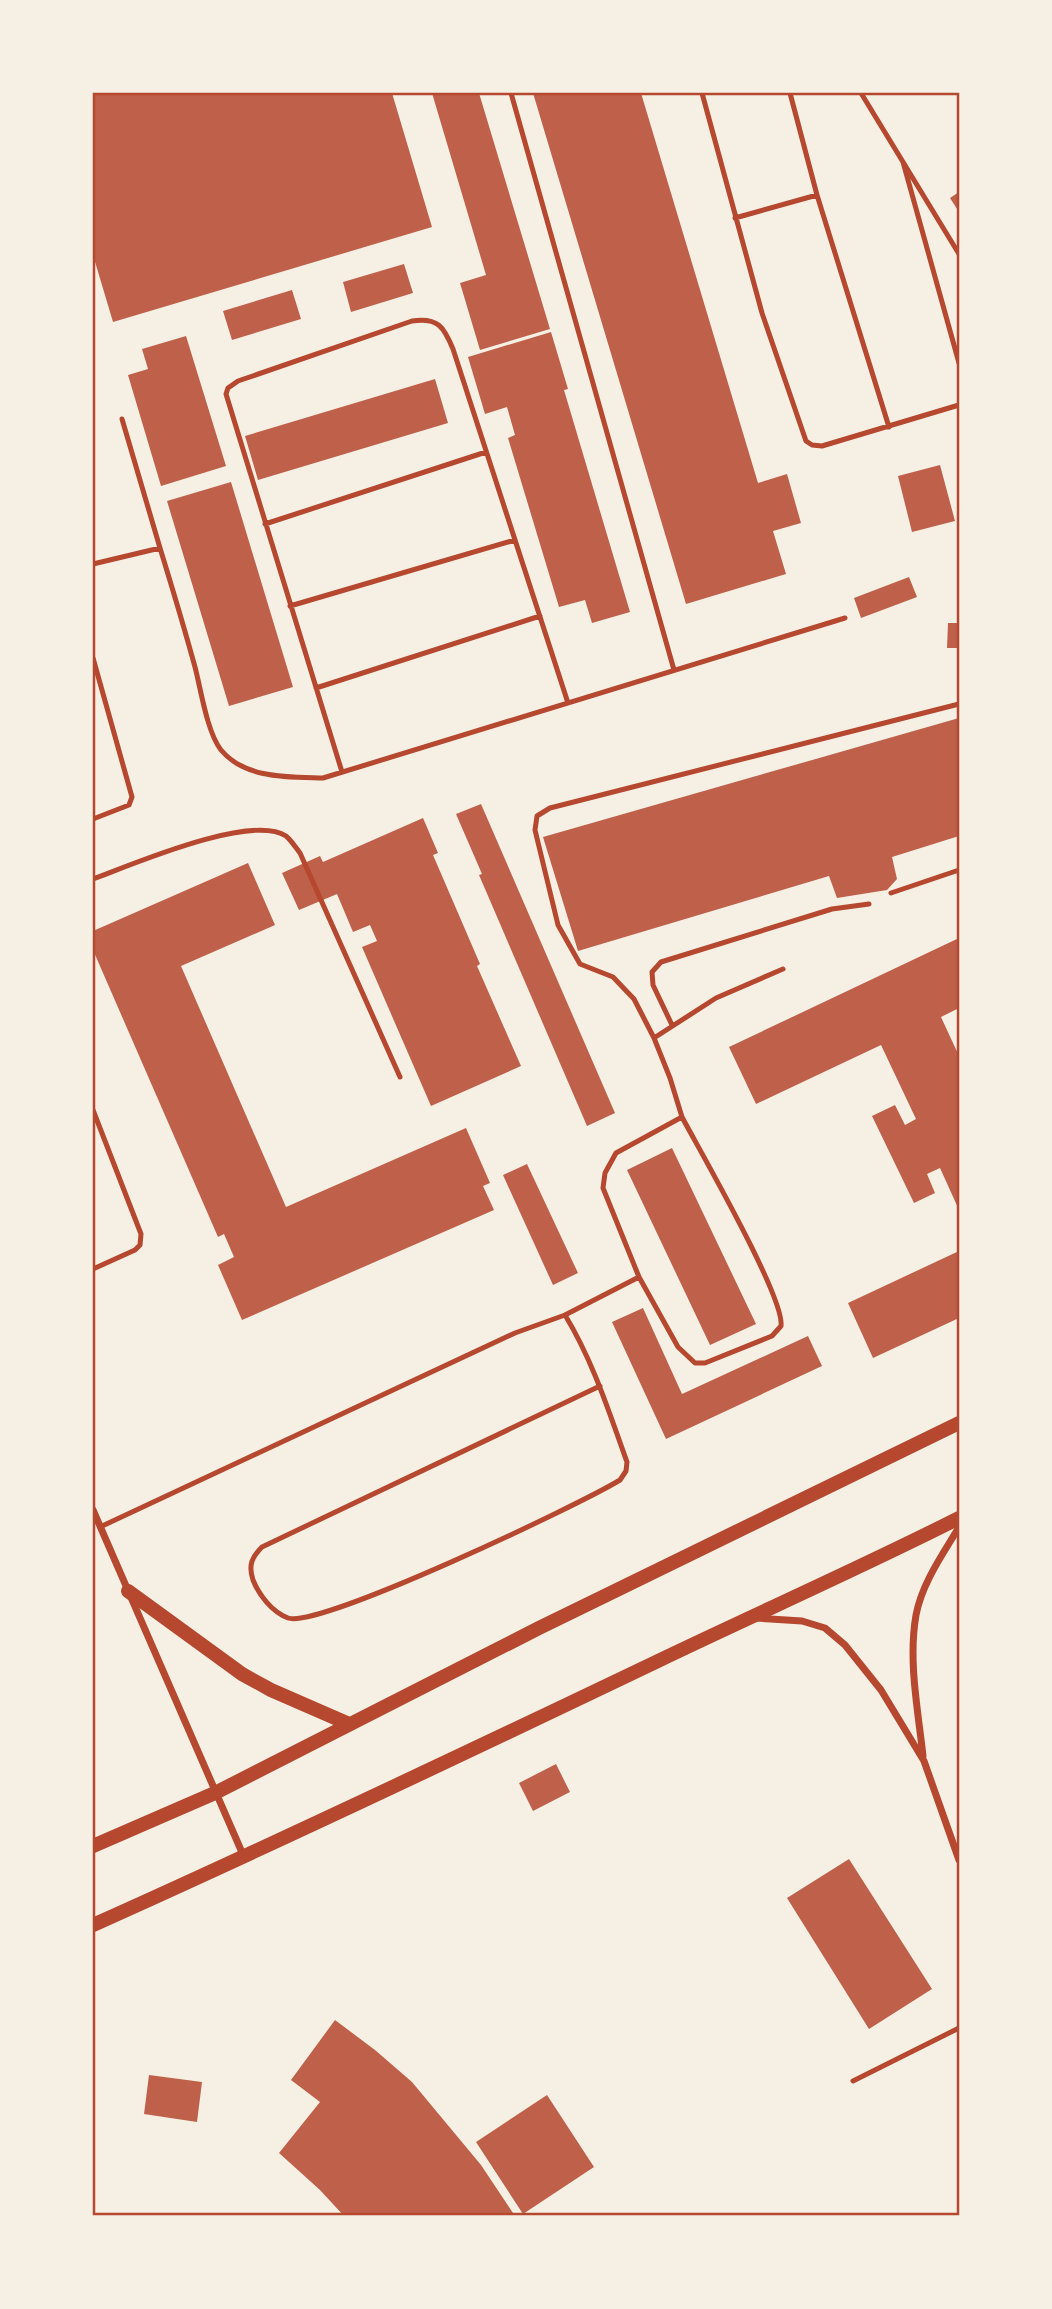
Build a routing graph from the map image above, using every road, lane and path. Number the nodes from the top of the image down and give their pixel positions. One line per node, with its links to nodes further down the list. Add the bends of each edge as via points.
1 (511, 93): 22 (lane)
2 (702, 93): 7 (lane)
3 (790, 93): 6 (lane)
4 (861, 93): 5 (lane)
5 (903, 162): 8 (lane); 9 (lane)
6 (817, 195): 7 (lane); 12 (lane)
7 (735, 218): 12 (lane, via 806,441 822,446)
8 (959, 254)
9 (959, 363)
10 (959, 405): 12 (lane)
11 (122, 419): 16 (lane)
12 (889, 427)
13 (486, 452): 14 (lane); 14 (lane, via 444,328 425,319 412,321 228,388 227,400); 15 (lane)
14 (265, 524): 18 (lane)
15 (515, 540): 18 (lane); 19 (lane)
16 (160, 548): 17 (lane); 26 (lane, via 221,750 269,775 323,778)
17 (93, 564)
18 (290, 606): 23 (lane)
19 (540, 616): 23 (lane); 24 (lane)
20 (845, 618): 22 (lane)
21 (93, 658): 27 (lane, via 132,797 129,805)
22 (674, 670): 24 (lane)
23 (316, 688): 26 (lane)
24 (568, 703): 26 (lane)
25 (959, 704): 34 (lane, via 550,808 537,816 535,830 558,925 580,964 614,977 634,999)
26 (342, 772)
27 (93, 819)
28 (959, 870): 30 (lane)
29 (93, 879): 35 (lane, via 225,834 259,830 285,836 300,853)
30 (891, 893)
31 (869, 904): 33 (lane, via 832,909 661,962 652,971 653,985)
32 (783, 969): 33 (lane, via 716,998)
33 (672, 1025): 34 (lane)
34 (653, 1038): 37 (lane)
35 (400, 1077)
36 (93, 1110): 38 (lane, via 141,1234 135,1250)
37 (682, 1116): 39 (lane, via 616,1153 605,1172 603,1188); 39 (lane, via 767,1280 782,1326 772,1336 723,1357 695,1363 678,1347)
38 (93, 1269)
39 (639, 1277): 40 (lane)
40 (565, 1315): 41 (lane); 45 (lane, via 515,1333)
41 (600, 1386): 41 (lane, via 627,1462 626,1471 611,1486 450,1563 333,1611 289,1619 271,1608 259,1592 250,1565 262,1547)
42 (959, 1423): 49 (main road)
43 (93, 1510): 45 (street)
44 (959, 1518): 48 (main road)
45 (100, 1527): 47 (street)
46 (959, 1527): 50 (street, via 916,1614 912,1660)
47 (128, 1591): 49 (main road, via 242,1674); 51 (street)
48 (748, 1618): 50 (street, via 802,1621 825,1628 881,1690); 53 (main road)
49 (349, 1724): 51 (main road)
50 (924, 1761): 54 (street)
51 (215, 1793): 52 (main road); 53 (street)
52 (93, 1846)
53 (244, 1857): 55 (main road)
54 (959, 1860)
55 (93, 1925)
56 (959, 2028): 57 (lane)
57 (853, 2081)

